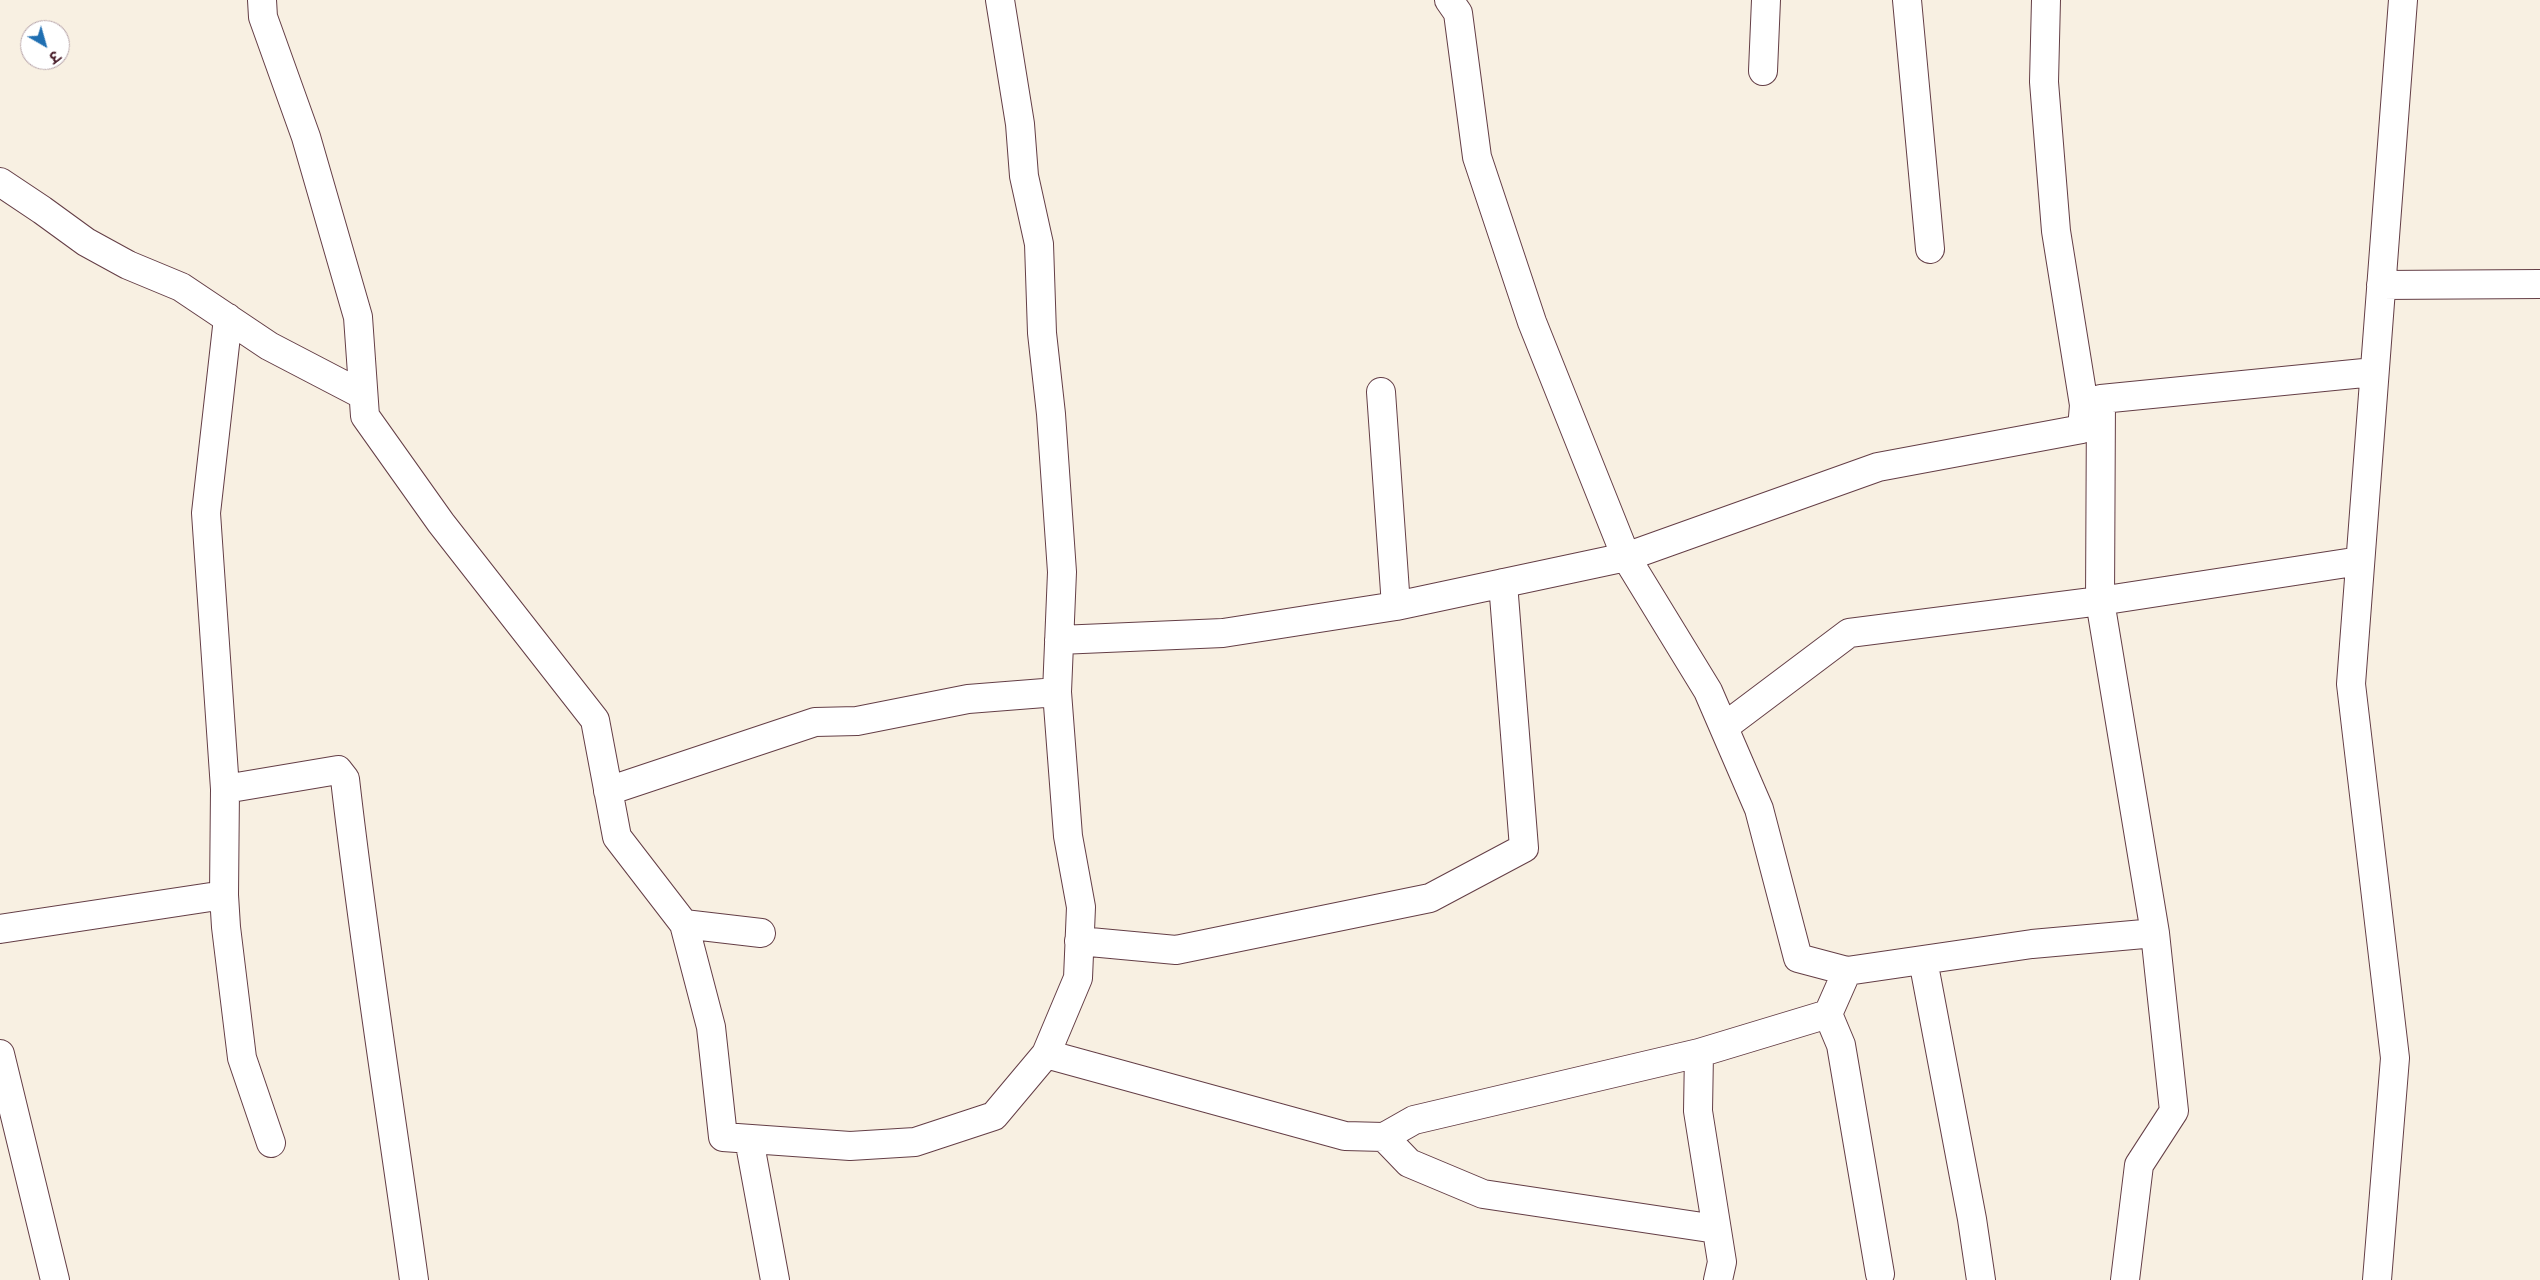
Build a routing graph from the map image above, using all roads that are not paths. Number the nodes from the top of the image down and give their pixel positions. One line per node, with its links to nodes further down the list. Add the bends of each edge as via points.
1 (262, 0): 16 (street, via 263,16 306,137 358,317)
2 (1000, 0): 23 (street, via 1020,124 1024,176 1039,244 1042,333 1062,572)
3 (1449, 0): 18 (street, via 1458,12 1477,157 1532,322)
4 (1766, 0): 8 (street)
5 (1906, 0): 10 (street)
6 (2046, 0): 17 (street, via 2044,82 2056,231)
7 (2403, 0): 12 (street)
8 (1763, 71)
9 (0, 182): 13 (street, via 86,242 181,287)
10 (1930, 249)
11 (2540, 284): 12 (street)
12 (2381, 285): 14 (street)
13 (228, 318): 16 (street, via 269,346); 26 (street, via 206,514)
14 (2374, 372): 17 (street); 19 (street)
15 (1381, 392): 22 (street)
16 (364, 395): 27 (street, via 365,416 441,523 594,720)
17 (2093, 402): 18 (street, via 2082,429 1878,467); 21 (street)
18 (1626, 557): 20 (street); 25 (street, via 1708,691)
19 (2360, 561): 21 (street); 51 (street, via 2351,684 2395,1058)
20 (1503, 583): 22 (street); 33 (street, via 1524,848 1430,898 1176,950)
21 (2100, 601): 25 (street, via 1849,633); 32 (street)
22 (1396, 606): 23 (street, via 1223,633)
23 (1059, 640): 24 (street)
24 (1057, 692): 27 (street, via 968,699 857,721 815,722); 33 (street, via 1068,836 1081,907)
25 (1724, 728): 35 (street, via 1759,809 1798,958)
26 (225, 789): 28 (street); 46 (street, via 338,770 345,779 360,907)
27 (608, 791): 29 (street, via 617,838)
28 (224, 895): 30 (street); 42 (street, via 242,1058)
29 (684, 924): 31 (street); 41 (street, via 711,1027 723,1137)
30 (0, 929)
31 (761, 933)
32 (2155, 933): 34 (street, via 2032,944); 50 (street, via 2174,1111 2139,1165)
33 (1079, 941): 39 (street, via 1078,978)
34 (1923, 960): 35 (street); 49 (street)
35 (1847, 971): 36 (street)
36 (1828, 1014): 37 (street); 44 (street, via 1841,1045)
37 (1699, 1053): 40 (street, via 1414,1120); 43 (street, via 1698,1111)
38 (0, 1054): 45 (street)
39 (1046, 1054): 40 (street, via 1345,1136); 41 (street, via 994,1116 915,1142 850,1146)
40 (1384, 1137): 43 (street, via 1409,1163 1482,1194)
41 (749, 1139): 47 (street)
42 (271, 1143)
43 (1716, 1229): 48 (street, via 1722,1262)
44 (1880, 1274)
45 (55, 1280)
46 (414, 1280)
47 (775, 1280)
48 (1718, 1280)
49 (1981, 1280)
50 (2125, 1280)
51 (2377, 1280)

